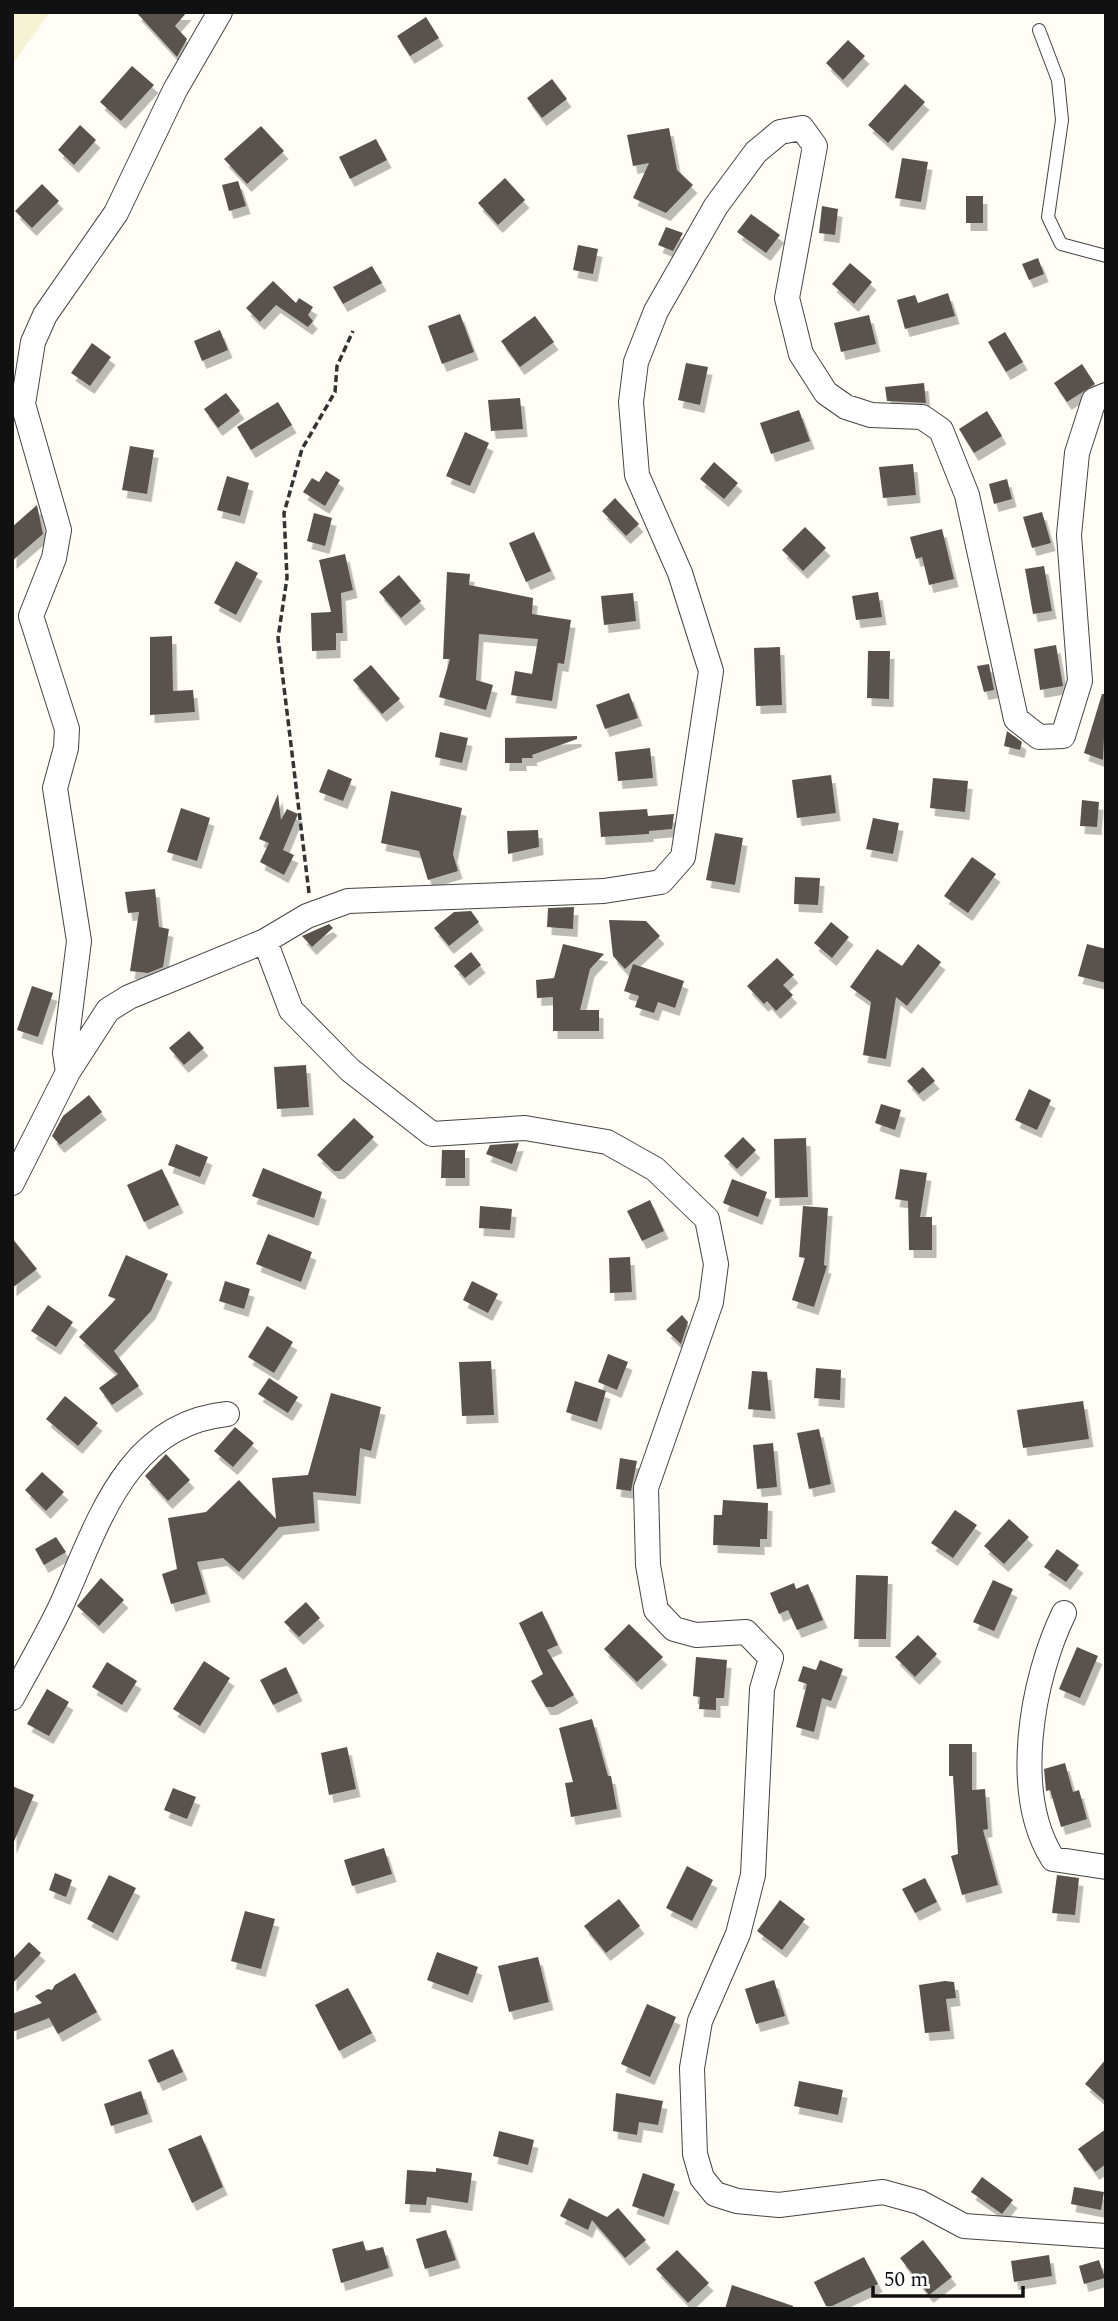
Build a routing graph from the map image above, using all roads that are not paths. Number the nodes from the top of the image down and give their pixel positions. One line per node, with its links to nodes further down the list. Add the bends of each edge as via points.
1 (220, 12): 6 (street, via 175,90 116,213 45,315 33,342 23,404 59,530 54,558 32,617 67,729 55,788 79,941 65,1053)
2 (1039, 30): 3 (lane, via 1058,80 1062,120 1048,217 1061,244)
3 (1106, 256)
4 (1106, 395): 5 (street, via 1094,400 1077,453 1069,535 1080,681 1063,736 1039,737 1016,719 967,495 941,430 922,417 871,415 846,407 825,393 801,354 787,298 815,146 802,128 780,132 756,152 716,206 656,311 636,362 631,402 637,475 680,573 711,671 683,857 661,882 604,891 348,901 307,916)
5 (265, 941): 6 (street, via 108,1010); 12 (street, via 291,1010 349,1070 432,1134 525,1128 607,1142 655,1169 707,1219 716,1264 710,1302 646,1489 648,1565 656,1610 674,1629 696,1635 746,1632 771,1658 762,1689 753,1875 738,1934 700,2021 692,2068 695,2154 702,2178 715,2194 737,2201 779,2205 883,2192 919,2202 964,2226)
6 (68, 1072): 7 (street)
7 (12, 1183)
8 (227, 1414): 10 (street, via 200,1416 152,1443 112,1491 59,1611)
9 (1064, 1612): 11 (street, via 1046,1650 1034,1705 1029,1760 1040,1838 1053,1859)
10 (12, 1698)
11 (1106, 1867)
12 (1106, 2236)

